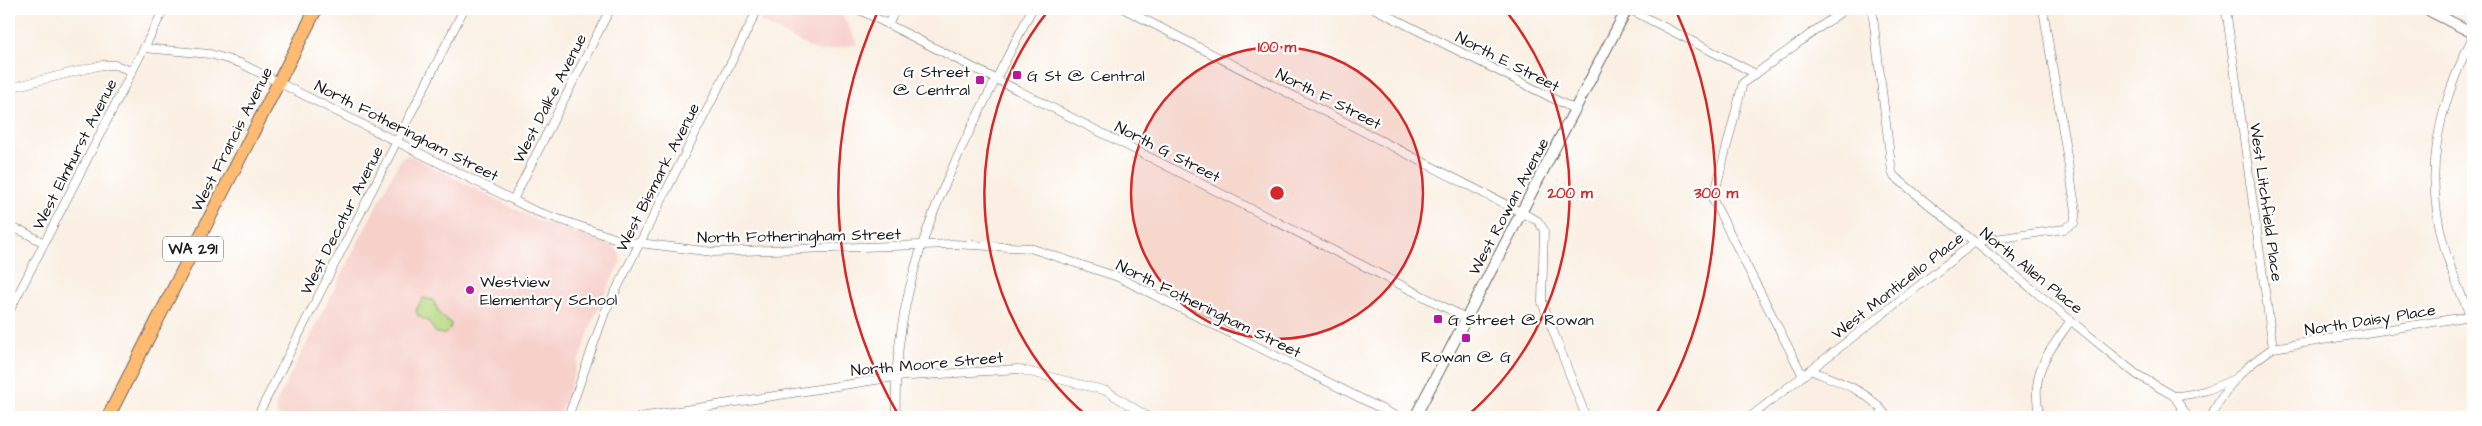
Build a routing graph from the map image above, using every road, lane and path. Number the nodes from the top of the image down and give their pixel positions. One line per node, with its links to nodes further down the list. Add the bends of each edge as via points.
1 (164, 9): 19 (street, West Elmhurst Avenue)
2 (316, 9): 23 (main road, West Francis Avenue / WA 291)
3 (464, 9): 26 (street, West Decatur Avenue)
4 (610, 9): 27 (street, West Dalke Avenue)
5 (758, 9): 32 (street, West Bismark Avenue)
6 (858, 9): 17 (street, North G Street)
7 (896, 9): 17 (street)
8 (1032, 9): 22 (street)
9 (1124, 9): 28 (street, North F Street)
10 (1375, 9): 25 (street, North E Street)
11 (1628, 9): 21 (street); 25 (street, West Rowan Avenue)
12 (1845, 9): 21 (street)
13 (1872, 9): 30 (street, North Allen Place, via 1892,172)
14 (2043, 9): 30 (street, West Monticello Place, via 2076,218 2070,227 2064,229)
15 (2226, 9): 38 (street, West Litchfield Place)
16 (2426, 9): 18 (street)
17 (888, 24): 22 (street, North G Street)
18 (2473, 34): 36 (street, via 2445,103 2437,137 2434,174 2442,244)
19 (144, 48): 20 (street, West Elmhurst Avenue); 23 (street, North Fotheringham Street, via 210,54 240,63)
20 (132, 71): 24 (street, via 115,65 102,65); 31 (street, West Elmhurst Avenue)
21 (1756, 74): 41 (street, via 1741,87 1713,203)
22 (997, 79): 33 (street, via 936,201); 35 (street, North G Street)
23 (279, 81): 26 (street, North Fotheringham Street); 44 (main road, West Francis Avenue / WA 291)
24 (9, 88)
25 (1576, 110): 28 (street, West Rowan Avenue)
26 (397, 140): 27 (street, North Fotheringham Street); 45 (street, West Decatur Avenue)
27 (513, 200): 32 (street, North Fotheringham Street, via 595,232)
28 (1521, 212): 35 (street, West Rowan Avenue); 52 (street, North F Street, via 1538,221 1544,230 1542,302)
29 (9, 228): 31 (street)
30 (1975, 242): 37 (street, North Allen Place); 39 (street, West Monticello Place)
31 (44, 243): 34 (street, West Elmhurst Avenue)
32 (638, 243): 33 (street, North Fotheringham Street, via 713,252); 46 (street, West Bismark Avenue, via 604,312)
33 (920, 247): 40 (street, via 912,273); 50 (street, North Fotheringham Street, via 952,244 1030,248 1118,277)
34 (9, 312)
35 (1466, 318): 51 (street, West Rowan Avenue)
36 (2472, 319): 38 (street, North Daisy Place)
37 (2071, 320): 43 (street, North Allen Place, via 2136,374); 55 (street, via 2040,370 2036,386)
38 (2273, 348): 42 (street)
39 (1810, 370): 41 (street, West Monticello Place); 54 (street, via 1859,390 1872,398)
40 (895, 376): 47 (street, North Moore Street); 48 (street); 49 (street, North Moore Street, via 1018,368 1107,390)
41 (1803, 376): 53 (street, West Monticello Place)
42 (2232, 380): 43 (street, via 2201,393); 57 (street)
43 (2174, 396): 56 (street, North Allen Place)
44 (108, 417)
45 (258, 417)
46 (568, 417)
47 (640, 417)
48 (896, 417)
49 (1148, 417)
50 (1398, 417)
51 (1415, 417)
52 (1586, 417)
53 (1750, 417)
54 (1888, 417)
55 (2040, 417)
56 (2188, 417)
57 (2211, 417)

